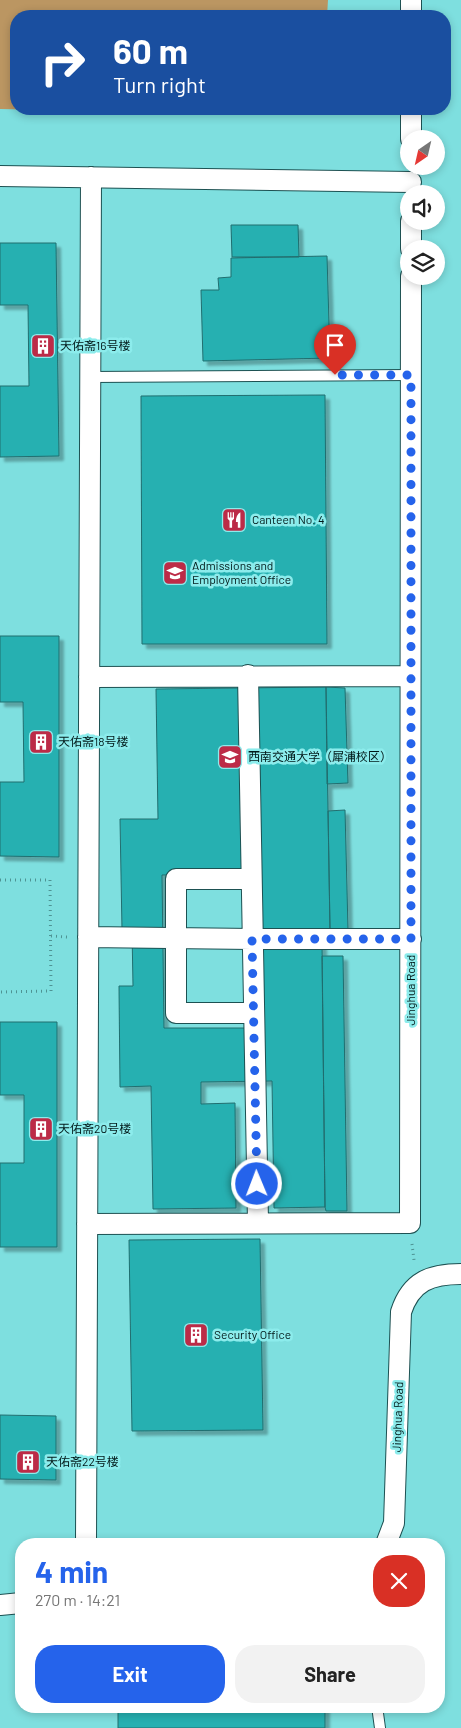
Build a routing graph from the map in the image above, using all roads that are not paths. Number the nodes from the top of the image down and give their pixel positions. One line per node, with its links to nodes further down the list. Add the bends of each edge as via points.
1 (411, 115): 2 (street)
2 (411, 130)
3 (0, 176): 4 (street)
4 (90, 177): 5 (street); 8 (street)
5 (411, 181)
6 (411, 285): 7 (street, Jinghua Road)
7 (411, 375): 8 (lane); 10 (street, Jinghua Road)
8 (90, 377): 11 (street)
9 (248, 676): 10 (street); 11 (street); 12 (street)
10 (410, 676): 16 (street, Jinghua Road)
11 (89, 677): 13 (street)
12 (251, 879): 14 (street, via 176,879); 15 (street)
13 (88, 937): 14 (street); 19 (street)
14 (176, 938): 15 (street); 17 (street, via 176,1014)
15 (252, 939): 16 (street); 17 (street)
16 (411, 939): 18 (street, Jinghua Road, via 410,1224)
17 (254, 1014): 18 (street)
18 (258, 1222): 19 (street)
19 (87, 1224): 21 (street)
20 (461, 1274): 22 (street, Jinghua Road, via 435,1276 417,1286 402,1312 394,1523)
21 (86, 1538)
22 (388, 1538)
23 (15, 1604): 24 (street)
24 (0, 1605)
25 (378, 1713): 26 (lane)
26 (380, 1728)

